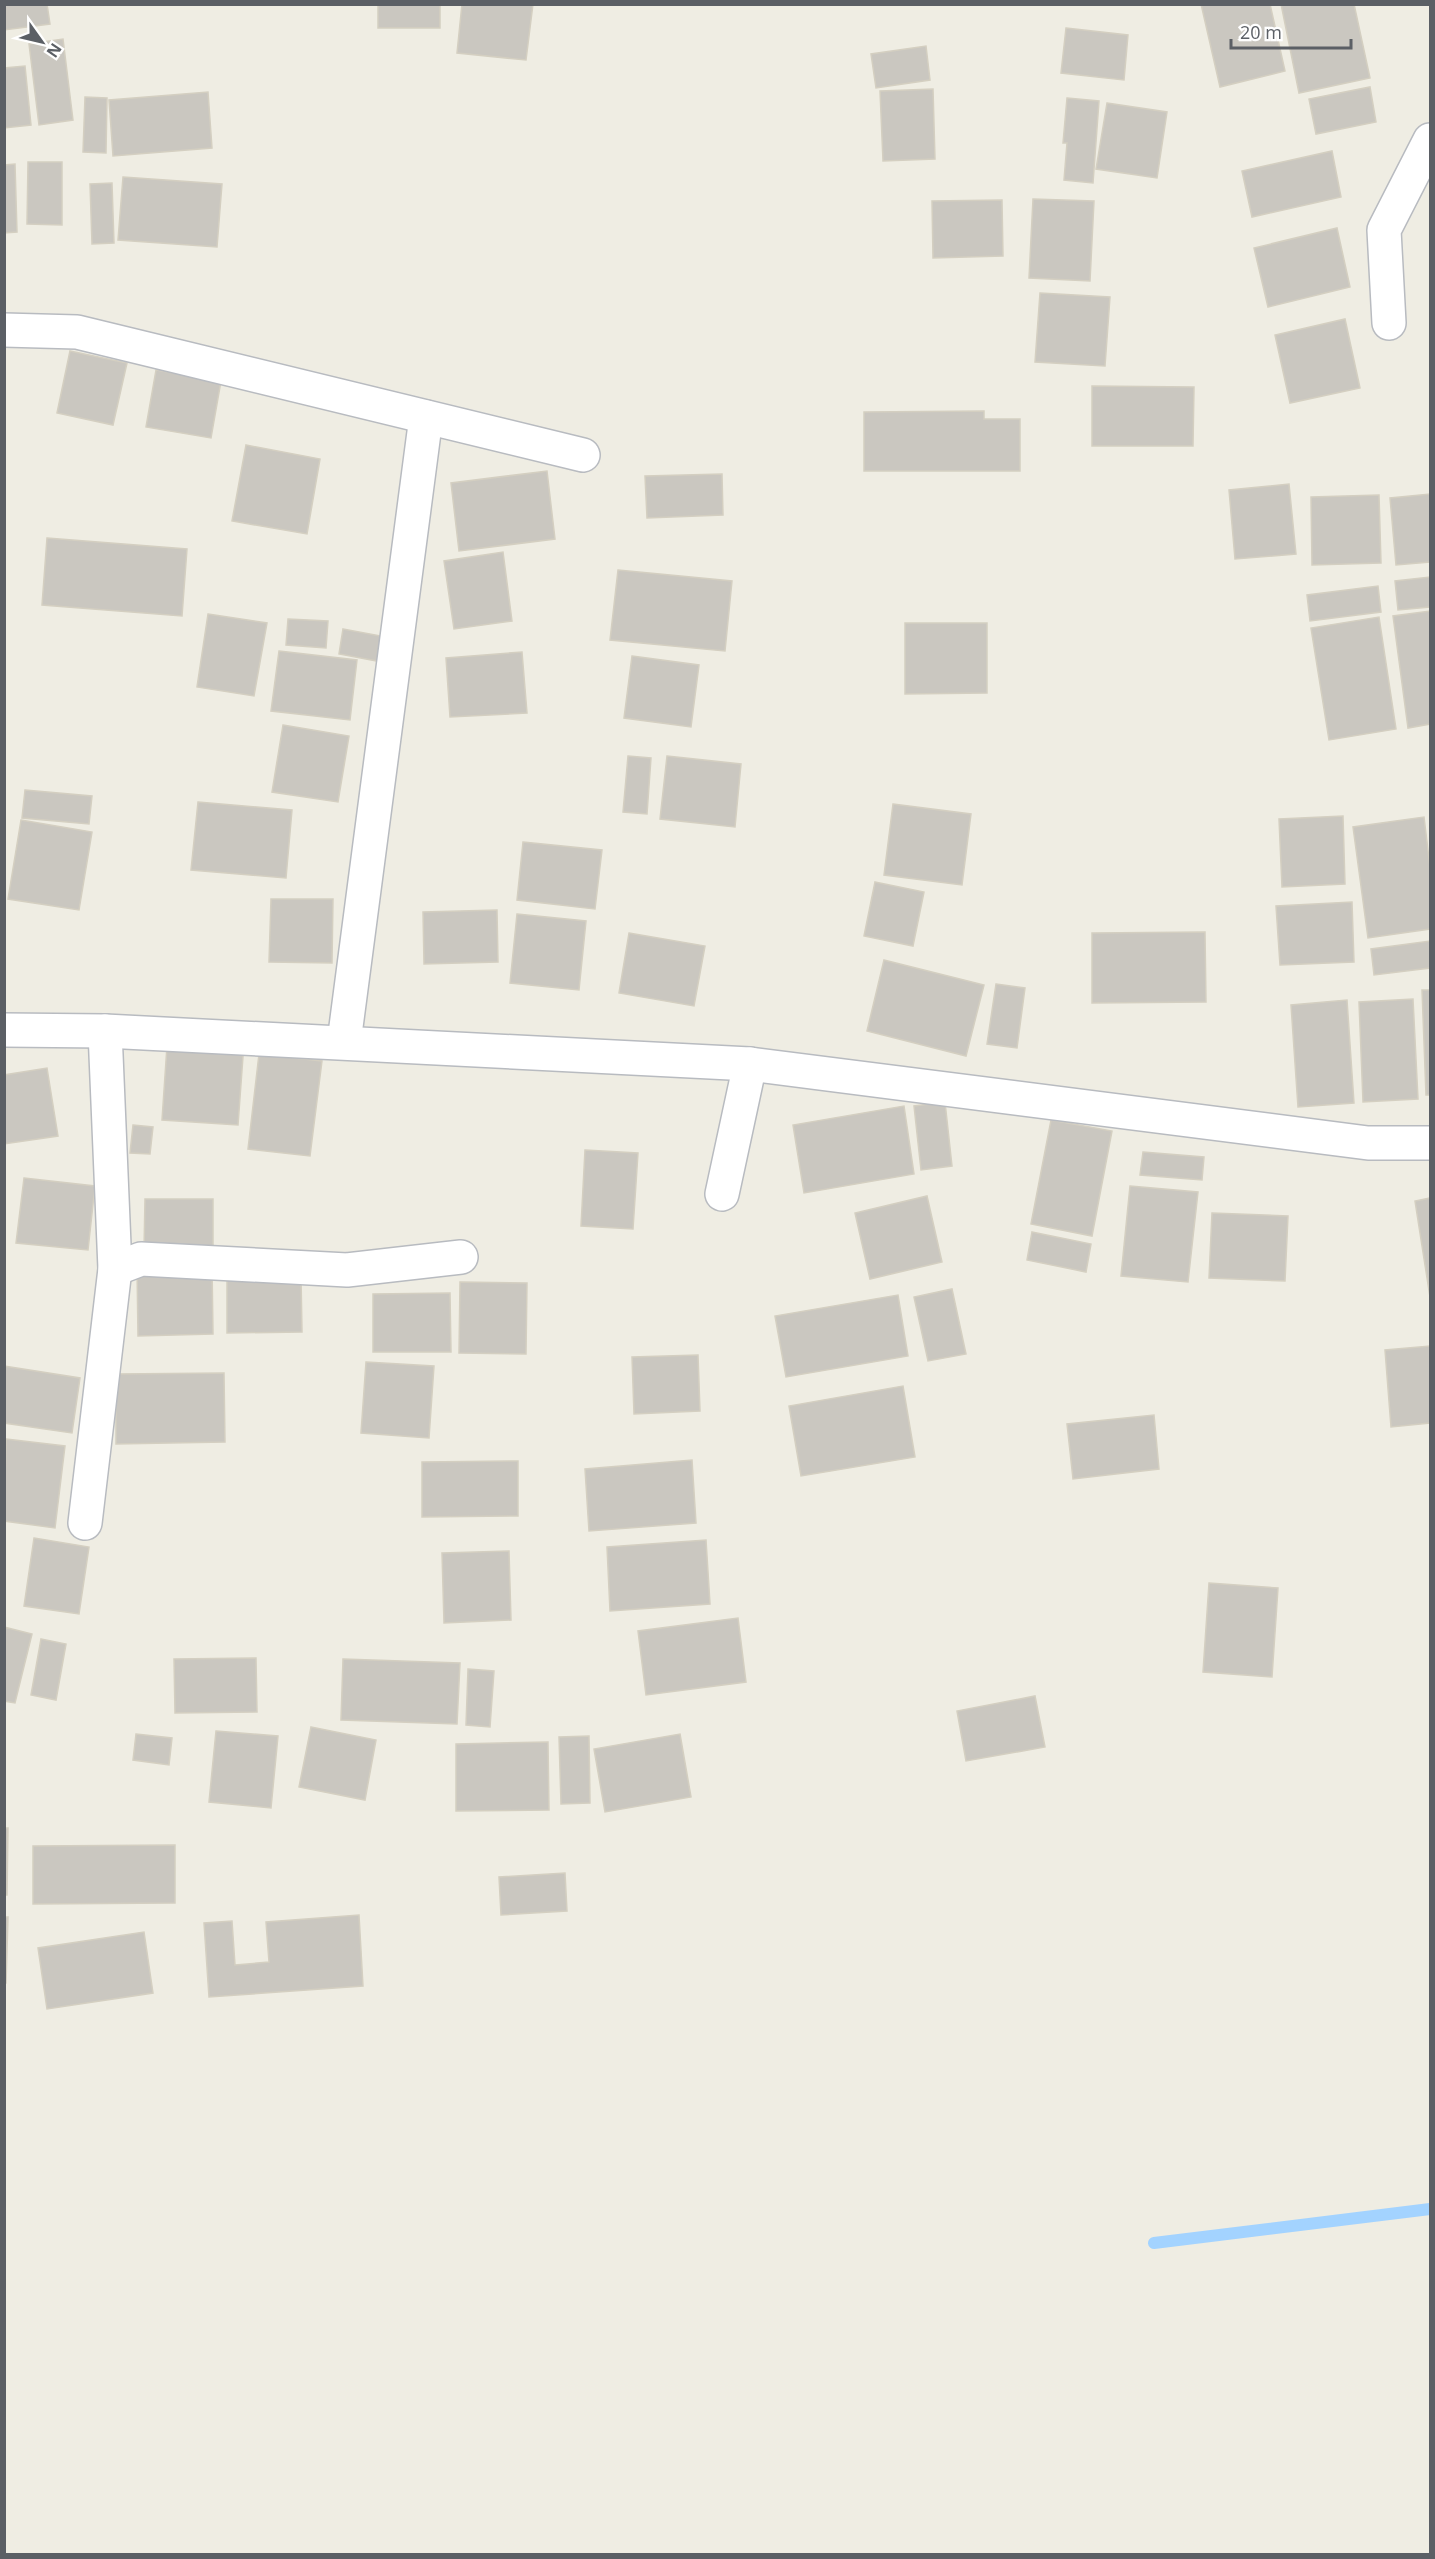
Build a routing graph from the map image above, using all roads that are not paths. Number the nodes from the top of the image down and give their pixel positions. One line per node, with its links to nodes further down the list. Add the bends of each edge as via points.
1 (1431, 140): 2 (street, via 1384,230)
2 (1389, 323)
3 (4, 330): 4 (street, via 77,332)
4 (426, 417): 5 (street); 8 (street)
5 (583, 455)
6 (4, 1030): 7 (street)
7 (105, 1031): 8 (street); 13 (street)
8 (344, 1042): 9 (street)
9 (750, 1064): 10 (street, via 1368,1143); 11 (street)
10 (1431, 1143)
11 (722, 1194)
12 (461, 1257): 13 (street, via 347,1270 141,1259)
13 (115, 1269): 14 (street)
14 (85, 1522)

